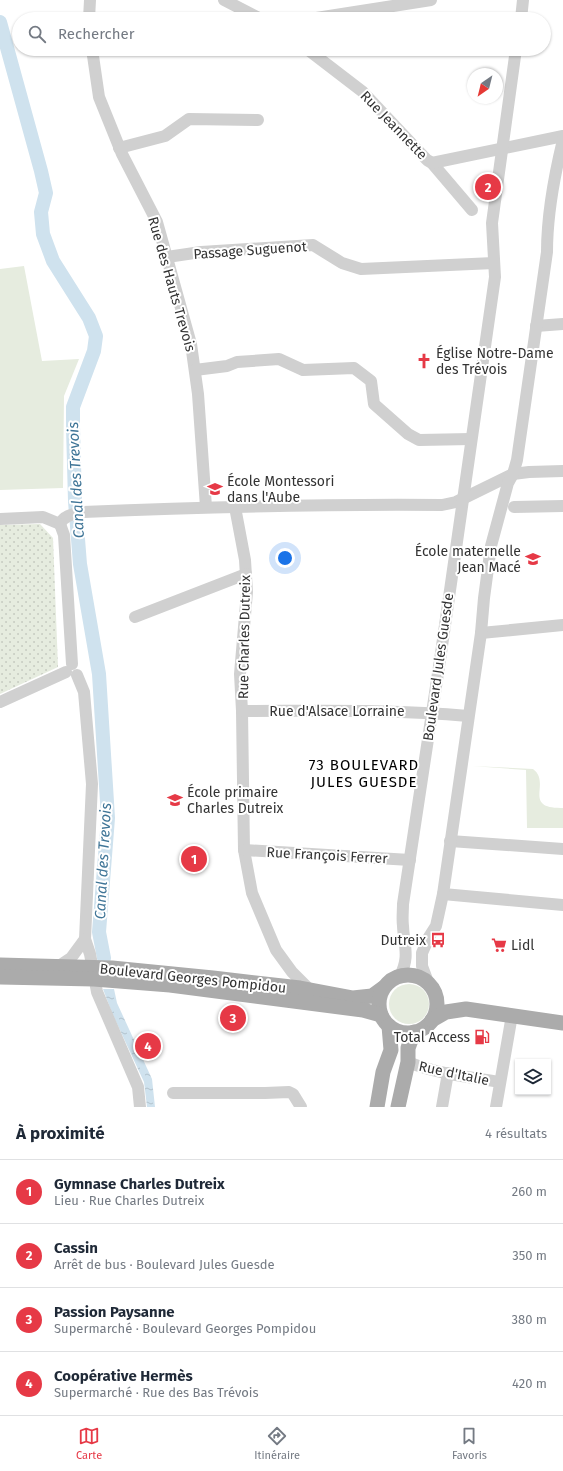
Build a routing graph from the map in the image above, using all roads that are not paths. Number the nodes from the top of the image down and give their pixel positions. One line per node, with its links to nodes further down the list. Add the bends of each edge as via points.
1 (90, 0): 5 (street)
2 (224, 0): 6 (street)
3 (431, 0): 7 (street)
4 (523, 0): 8 (street)
5 (89, 12)
6 (247, 12)
7 (355, 12)
8 (522, 12)
9 (93, 56): 15 (street, Rue des Hauts Trevois, via 99,97)
10 (316, 56): 17 (street, Rue Jeannette, via 363,92)
11 (515, 56): 16 (street, Boulevard Jules Guesde)
12 (258, 120): 15 (street, via 189,119 165,136)
13 (563, 136): 16 (street)
14 (563, 140): 22 (street, via 554,175 547,252)
15 (119, 148): 19 (street, Rue des Hauts Trevois, via 157,222)
16 (502, 149): 17 (street); 20 (street, Boulevard Jules Guesde, via 492,223)
17 (432, 163): 18 (street, Rue Jeannette)
18 (472, 210)
19 (167, 257): 20 (street, Passage Suguenot, via 201,252 313,245 342,263 361,269); 23 (street, Rue des Hauts Trevois, via 191,344)
20 (494, 263): 24 (street, Boulevard Jules Guesde, via 495,276)
21 (563, 324): 22 (street)
22 (536, 326): 26 (street)
23 (195, 370): 24 (street, via 227,366 237,362 279,359 304,370 354,368 371,381 374,404 408,434 419,440); 29 (street, Rue des Hauts Trevois)
24 (471, 439): 27 (street, Boulevard Jules Guesde)
25 (563, 471): 26 (street)
26 (514, 474): 27 (street); 37 (street, via 508,484 492,546)
27 (462, 498): 30 (street, via 456,502 442,504); 41 (street, Boulevard Jules Guesde)
28 (563, 506): 31 (street)
29 (206, 507): 30 (street); 33 (street, via 83,512)
30 (235, 507): 34 (street, Rue Charles Dutreix)
31 (514, 507)
32 (0, 519): 33 (street, via 43,517)
33 (63, 521): 38 (street)
34 (246, 574): 35 (street); 40 (street, Rue Charles Dutreix, via 246,618 240,674)
35 (135, 617)
36 (563, 625): 37 (street)
37 (481, 633): 42 (street)
38 (72, 670): 39 (street); 49 (street, via 84,692 92,784)
39 (0, 702)
40 (242, 711): 41 (street, Rue d'Alsace Lorraine); 45 (street, Rue Charles Dutreix)
41 (431, 712): 42 (street, Rue d'Alsace Lorraine); 46 (street, Boulevard Jules Guesde)
42 (468, 716): 43 (street)
43 (450, 841): 44 (street); 47 (street)
44 (563, 848)
45 (244, 850): 46 (street, Rue François Ferrer); 57 (street, Rue Charles Dutreix, via 252,893 276,950 292,972)
46 (410, 860): 54 (street, Boulevard Jules Guesde, via 402,925 406,956)
47 (444, 894): 48 (street); 55 (street, via 436,926 422,953 422,966)
48 (563, 905)
49 (85, 939): 51 (street, via 71,958); 52 (street)
50 (0, 965): 51 (main road, Boulevard Georges Pompidou)
51 (59, 966): 52 (main road, Boulevard Georges Pompidou)
52 (93, 974): 53 (main road, Boulevard Georges Pompidou); 57 (main road, Boulevard Georges Pompidou, via 213,978); 61 (main road, Boulevard Georges Pompidou, via 363,1010); 69 (street, via 100,999 138,1087)
53 (0, 976)
54 (400, 976): 55 (main road, via 414,975); 56 (main road, Boulevard Georges Pompidou)
55 (428, 982): 58 (main road)
56 (383, 988): 57 (main road, Boulevard Georges Pompidou, via 372,996 353,998); 61 (main road, via 379,1002)
57 (310, 990)
58 (436, 997): 59 (main road); 62 (main road, via 436,1013)
59 (563, 1013)
60 (512, 1015): 62 (main road, via 466,1009 446,1012); 63 (main road); 67 (street)
61 (385, 1020): 64 (main road, Boulevard Georges Pompidou, via 401,1032); 71 (main road, via 391,1050 383,1072)
62 (432, 1020): 64 (main road, via 422,1030)
63 (563, 1023)
64 (414, 1032): 65 (main road, via 408,1048)
65 (408, 1062): 66 (street, Rue d'Italie); 72 (main road)
66 (448, 1073): 67 (street, Rue d'Italie); 73 (street)
67 (500, 1082): 74 (street)
68 (173, 1092): 70 (street, via 290,1092)
69 (140, 1107)
70 (301, 1107)
71 (377, 1107)
72 (398, 1107)
73 (442, 1107)
74 (496, 1107)

